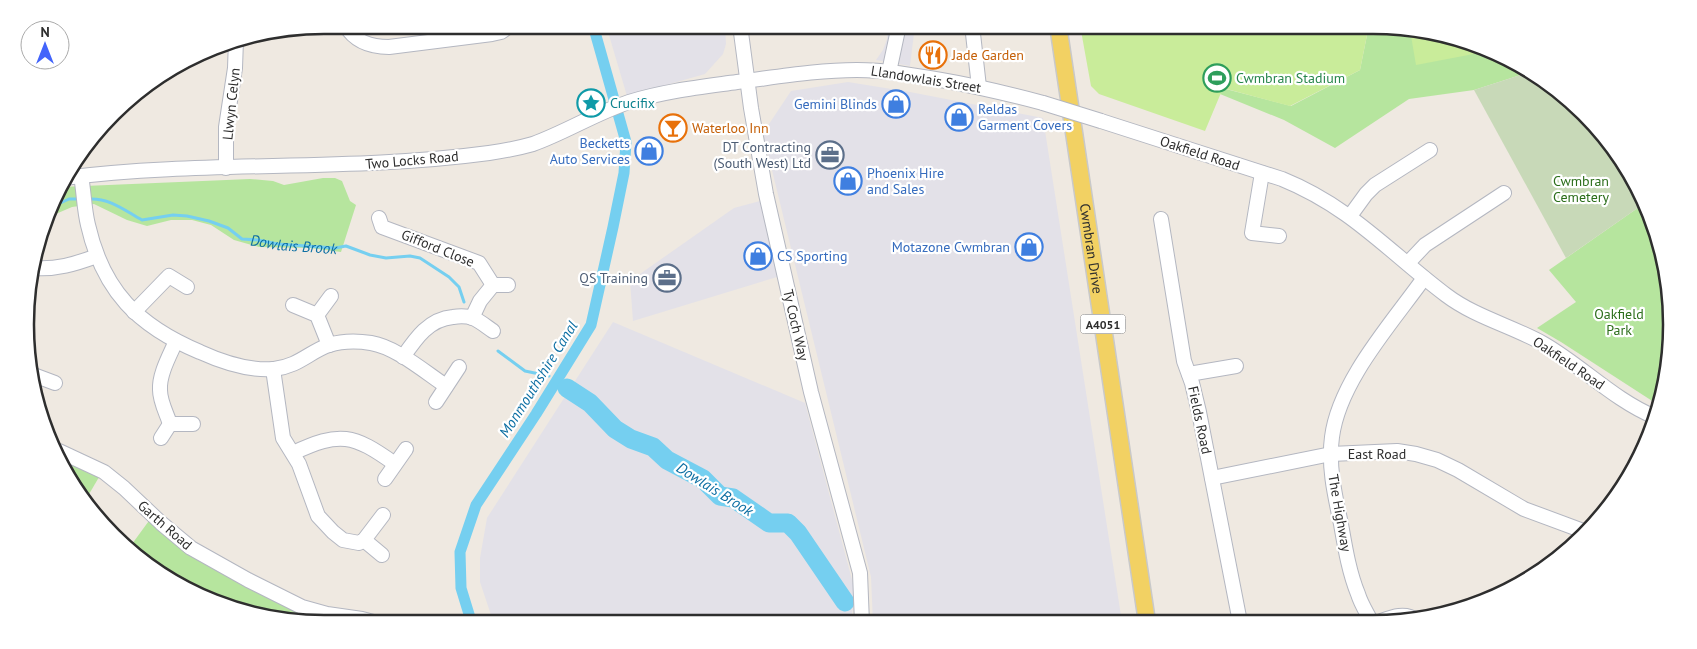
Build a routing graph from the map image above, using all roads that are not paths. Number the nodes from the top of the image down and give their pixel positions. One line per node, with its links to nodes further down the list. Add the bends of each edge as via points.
1 (352, 34): 2 (street, via 356,39 376,47)
2 (492, 34)
3 (741, 34): 9 (street, Ty Coch Way)
4 (897, 34): 8 (street)
5 (973, 34): 10 (street)
6 (1059, 34): 63 (main road, Cwmbran Drive / A4051)
7 (236, 48): 13 (street, Llwyn Celyn, via 226,127)
8 (889, 72): 9 (street, Llandowlais Street, via 834,71); 10 (street, Llandowlais Street)
9 (748, 80): 13 (street, Two Locks Road, via 683,90 625,104 531,144 491,153 369,164); 62 (street, Ty Coch Way, via 766,194 782,266 811,392 860,573)
10 (979, 87): 11 (street, Llandowlais Street)
11 (1043, 104): 14 (street, Oakfield Road, bridge)
12 (1430, 150): 18 (street, via 1375,185)
13 (226, 168): 16 (street, Two Locks Road, via 112,172)
14 (1262, 173): 18 (street, Oakfield Road, via 1311,192); 21 (street, via 1252,233)
15 (73, 180): 16 (street, Two Locks Road)
16 (82, 182): 22 (street, via 87,222)
17 (1504, 193): 23 (street, via 1425,245)
18 (1350, 216): 23 (street, Oakfield Road)
19 (379, 218): 26 (street, Gifford Close, via 382,227 479,263)
20 (1161, 219): 42 (street, Fields Road, via 1184,361)
21 (1279, 236)
22 (97, 256): 24 (street, via 67,267); 31 (street, via 105,276)
23 (1408, 263): 25 (street, Oakfield Road)
24 (39, 268)
25 (1424, 278): 46 (street, Oakfield Road, via 1464,306 1545,345 1622,399); 53 (street, The Highway, via 1346,391 1332,436)
26 (493, 285): 27 (street); 33 (street)
27 (508, 285)
28 (187, 287): 31 (street, via 173,271)
29 (331, 296): 32 (street)
30 (293, 305): 32 (street)
31 (134, 312): 35 (street)
32 (317, 315): 36 (street)
33 (472, 318): 34 (street); 37 (street, via 459,316 431,323)
34 (493, 331)
35 (176, 340): 40 (street, via 232,364); 47 (street, via 160,390)
36 (328, 345): 37 (street, via 373,343); 40 (street, via 296,364)
37 (403, 357): 44 (street)
38 (1236, 366): 42 (street)
39 (459, 367): 44 (street)
40 (273, 369): 52 (street, via 282,438)
41 (37, 373): 43 (street)
42 (1189, 374): 56 (street, Fields Road)
43 (55, 383)
44 (446, 386): 45 (street)
45 (436, 402)
46 (1649, 414)
47 (170, 424): 48 (street); 49 (street)
48 (193, 424)
49 (161, 438)
50 (406, 449): 54 (street)
51 (64, 453): 61 (street, Garth Road, via 104,472 191,548 302,607)
52 (293, 453): 54 (street, via 328,439 344,439 372,447); 59 (street, via 318,516 343,540 359,543)
53 (1331, 454): 56 (street, East Road); 58 (street, East Road, via 1397,451 1437,460 1524,509); 65 (street, The Highway, via 1348,559 1357,594)
54 (395, 464): 55 (street)
55 (385, 478)
56 (1212, 478): 64 (street, Fields Road)
57 (383, 515): 59 (street)
58 (1579, 529)
59 (364, 540): 60 (street)
60 (382, 555)
61 (335, 615)
62 (862, 615)
63 (1146, 615)
64 (1239, 615)
65 (1368, 615)

